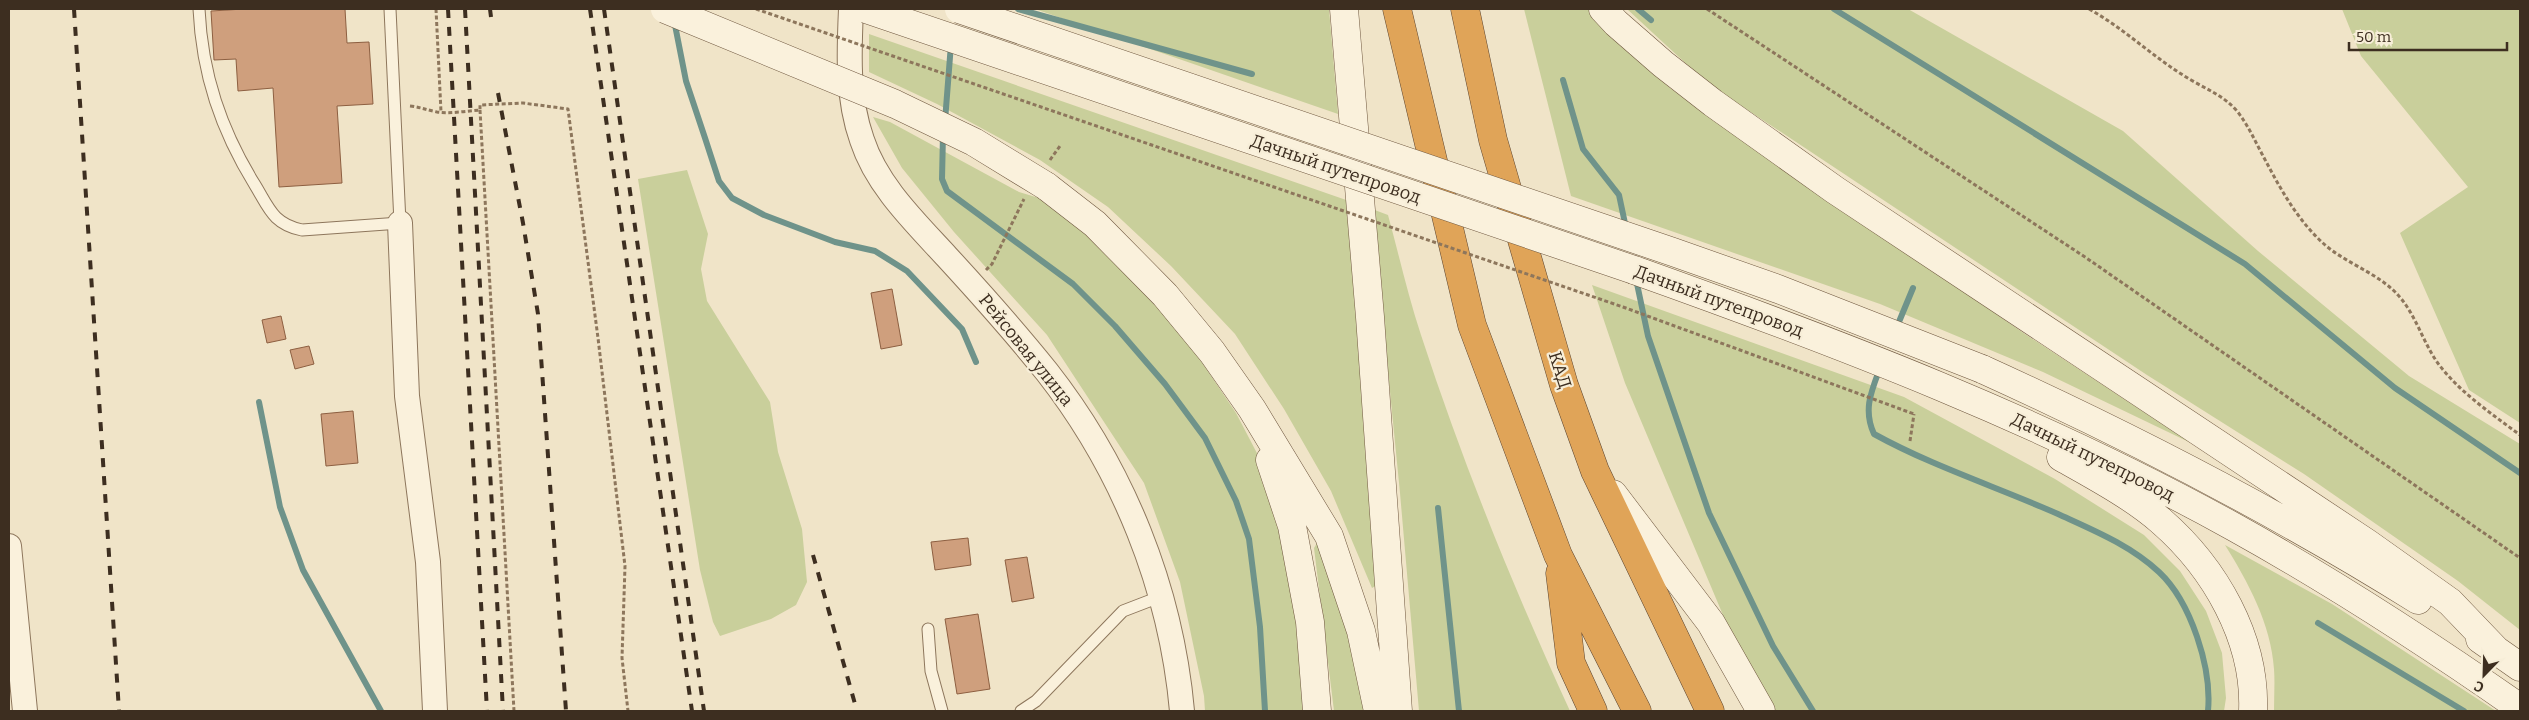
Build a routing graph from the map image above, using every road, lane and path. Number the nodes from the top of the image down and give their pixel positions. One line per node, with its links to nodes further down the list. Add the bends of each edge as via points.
1 (199, 9): 21 (lane, via 202,50 218,113 237,156 272,213 286,227 302,230)
2 (390, 9): 15 (lane)
3 (436, 9): 17 (path)
4 (665, 9): 19 (main road, bridge, via 895,104)
5 (756, 9): 26 (path, bridge, via 1614,304 1914,414)
6 (851, 9): 22 (street, Рейсовая улица, via 853,108 862,142 876,171 898,202)
7 (866, 9): 23 (main road, Дачный путепровод, bridge, via 1752,312)
8 (959, 9): 33 (main road, Дачный путепровод, bridge, via 1682,255 1787,292 1982,369 2119,433 2246,498)
9 (1344, 9): 45 (main road)
10 (1397, 9): 29 (highway, via 1472,325)
11 (1464, 9): 27 (highway, КАД, via 1493,140 1529,271 1564,385)
12 (1603, 9): 33 (main road, via 1663,64 1721,109 1835,190 2367,543 2450,602)
13 (1707, 9): 30 (path, via 2093,262)
14 (2089, 9): 25 (path, via 2114,23 2191,80 2219,94 2237,111 2251,130 2288,203 2324,244 2397,294 2441,366 2468,396)
15 (394, 105): 17 (path); 21 (lane)
16 (480, 110): 17 (path); 38 (path); 39 (path, via 480,105 522,103 568,108 625,566 622,658)
17 (441, 112)
18 (1060, 146): 19 (path)
19 (1047, 174): 24 (main road, via 1165,295 1212,352)
20 (1017, 210): 22 (path, via 992,264)
21 (400, 223): 37 (street, via 407,396 428,562)
22 (972, 285): 31 (street, Рейсовая улица, via 1048,373 1085,426 1126,501)
23 (1890, 366): 35 (main road, Дачный путепровод, via 2035,428 2234,527 2364,602); 50 (main road, via 2067,460 2160,520 2210,576 2240,628 2250,670)
24 (1252, 409): 43 (main road, via 1292,526 1310,622); 44 (main road, via 1329,536 1361,631)
25 (2520, 435)
26 (1910, 441)
27 (1595, 470): 48 (highway, КАД); 49 (main road, via 1711,623)
28 (9, 546): 36 (street)
29 (1558, 555): 46 (highway, via 1571,662); 47 (highway)
30 (2520, 558)
31 (1162, 596): 41 (lane, via 1123,611 1036,702); 42 (street, Рейсовая улица)
32 (928, 629): 40 (lane, via 931,671)
33 (2495, 649): 34 (main road, Дачный путепровод)
34 (2520, 668)
35 (2520, 708)
36 (25, 711)
37 (435, 711)
38 (514, 711)
39 (628, 711)
40 (942, 711)
41 (1021, 711)
42 (1182, 711)
43 (1317, 711)
44 (1378, 711)
45 (1398, 711)
46 (1593, 711)
47 (1637, 711)
48 (1710, 711)
49 (1761, 711)
50 (2253, 711)

